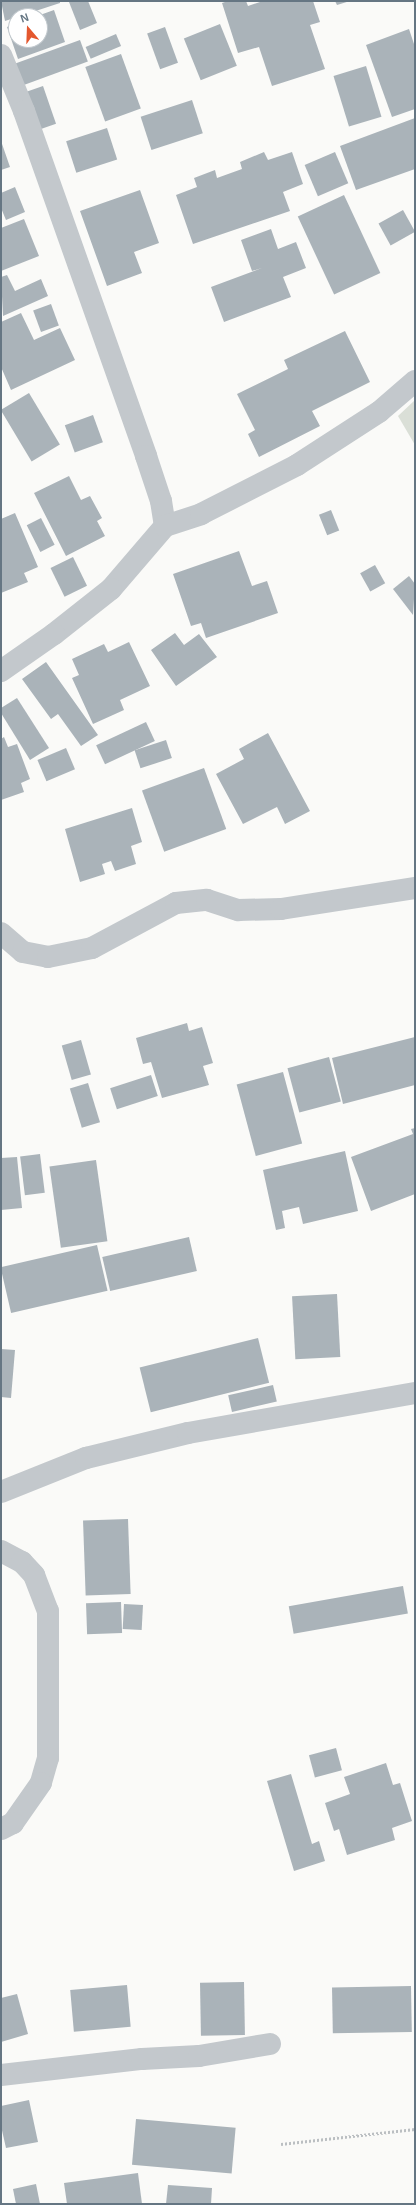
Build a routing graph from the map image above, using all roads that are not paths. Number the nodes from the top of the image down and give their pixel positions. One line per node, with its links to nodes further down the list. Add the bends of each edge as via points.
1 (1, 55): 3 (street, via 24,111 148,462 161,501)
2 (415, 381): 3 (street, via 379,412 297,465 201,514)
3 (165, 526): 4 (street, via 111,589 54,634)
4 (1, 670)
5 (415, 888): 6 (street, via 281,909 238,910 207,900 176,903 92,948 48,957 23,952)
6 (1, 933)
7 (415, 1393): 8 (street, via 188,1433 86,1458)
8 (1, 1492)
9 (1, 1551): 10 (street, via 22,1562 34,1575 48,1611 48,1758 41,1783 13,1823)
10 (1, 1829)
11 (270, 2044): 12 (street, via 199,2056 142,2059)
12 (1, 2075)

